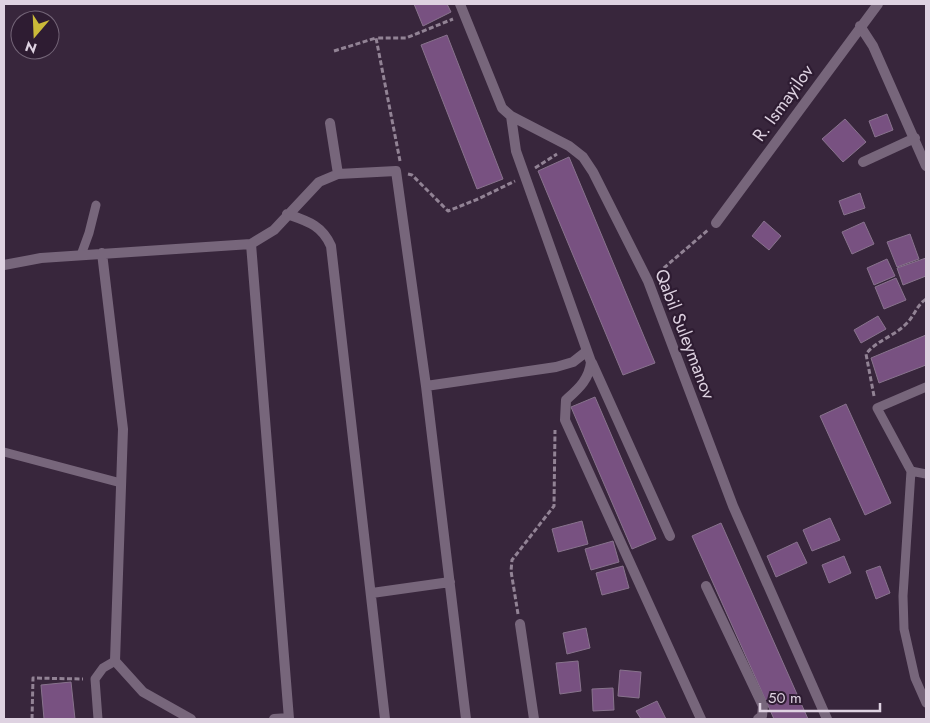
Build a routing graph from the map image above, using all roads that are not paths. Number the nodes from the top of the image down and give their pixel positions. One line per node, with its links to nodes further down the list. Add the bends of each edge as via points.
1 (460, 4): 4 (street, Qabil Suleymanov, via 497,99)
2 (878, 4): 3 (street, R. Ismayilov)
3 (860, 26): 6 (street, via 873,46); 12 (street, R. Ismayilov)
4 (511, 116): 17 (street, via 516,152); 41 (street, Qabil Suleymanov, via 547,133 583,157 593,172 648,281 732,506)
5 (330, 123): 9 (street)
6 (915, 138): 7 (street); 8 (street)
7 (863, 162)
8 (926, 166)
9 (338, 174): 11 (street, via 319,182); 19 (street, via 396,171)
10 (96, 205): 15 (lane)
11 (287, 214): 13 (street, via 274,230); 28 (street, via 313,222 326,234 331,246)
12 (716, 223)
13 (251, 244): 14 (street); 35 (street)
14 (102, 253): 15 (street); 24 (street, via 123,430)
15 (81, 255): 16 (street)
16 (4, 265)
17 (587, 351): 18 (street); 19 (street, via 573,362 556,367)
18 (591, 362): 25 (street); 39 (street, via 590,373 566,400 566,420)
19 (426, 386): 26 (street)
20 (926, 387): 22 (lane, via 877,408)
21 (4, 452): 24 (lane)
22 (911, 471): 23 (lane); 31 (lane, via 904,629 915,678)
23 (926, 474)
24 (121, 483): 30 (street)
25 (670, 536)
26 (450, 582): 28 (street); 37 (street)
27 (706, 586): 40 (street, via 763,706 762,716)
28 (372, 592): 36 (street)
29 (520, 624): 38 (street)
30 (115, 661): 32 (lane, via 102,668 95,679); 33 (street, via 143,692)
31 (926, 703)
32 (98, 719)
33 (191, 719)
34 (274, 719): 35 (street)
35 (289, 719)
36 (385, 719)
37 (466, 719)
38 (534, 719)
39 (702, 719)
40 (758, 719)
41 (827, 719)

